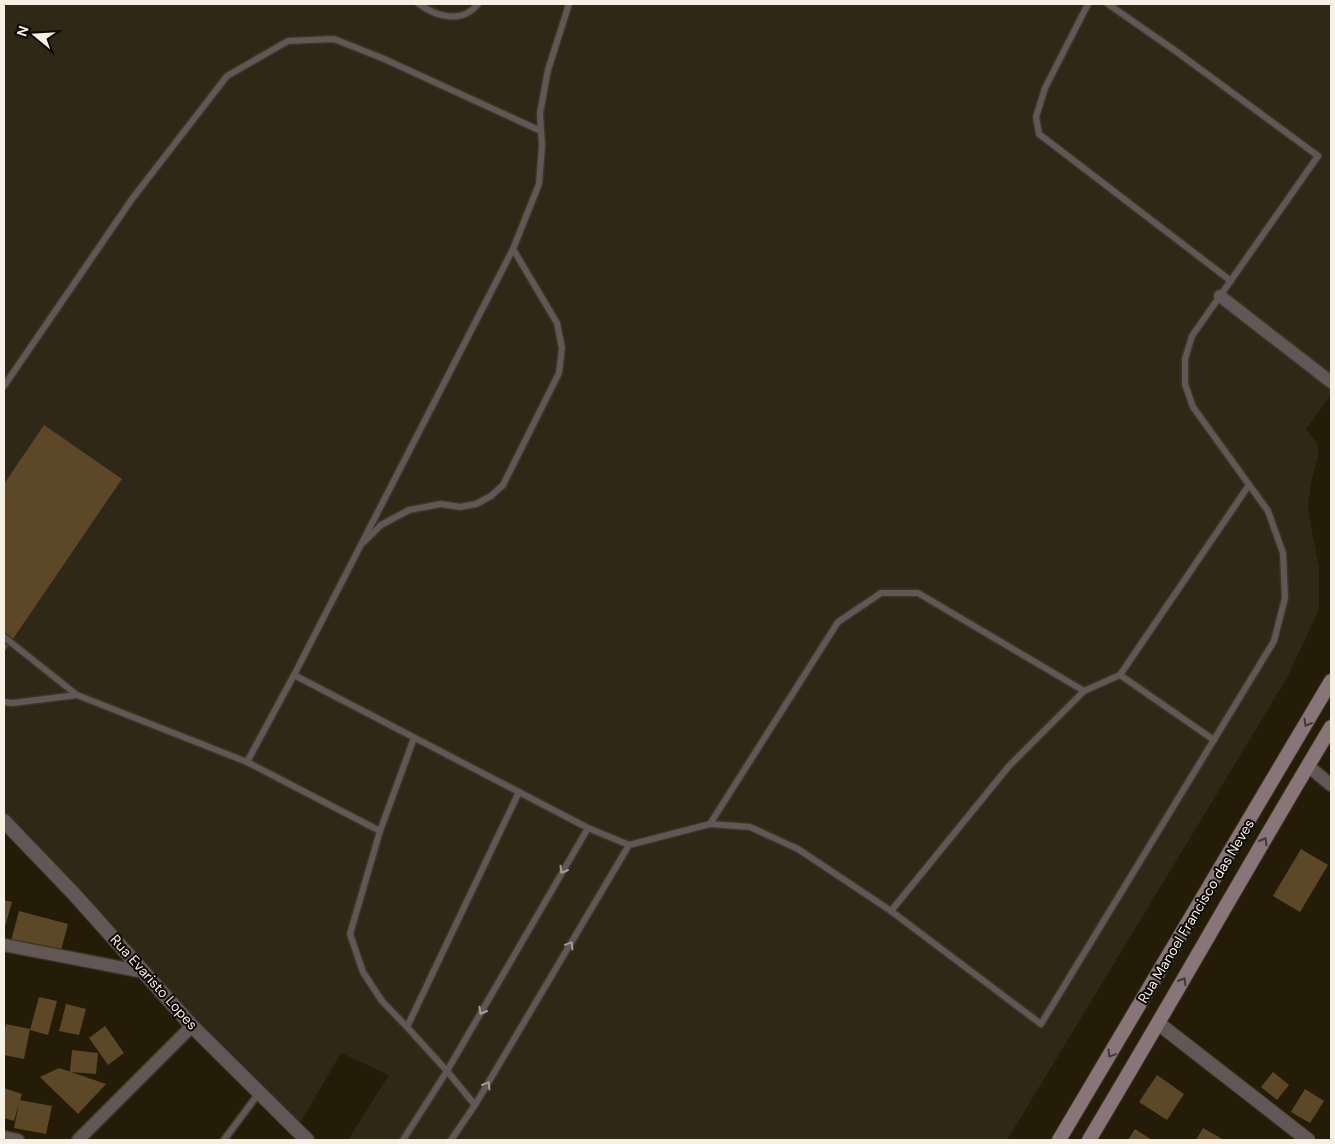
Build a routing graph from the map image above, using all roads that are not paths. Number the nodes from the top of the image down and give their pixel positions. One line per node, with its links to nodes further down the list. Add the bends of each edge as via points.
1 (419, 4): 2 (lane, via 451,18 471,12)
2 (478, 4)
3 (569, 4): 6 (lane, via 548,70 540,113)
4 (1088, 4): 8 (lane, via 1045,88 1036,117 1040,134)
5 (1108, 4): 8 (lane, via 1318,156)
6 (541, 131): 7 (lane, via 539,184); 11 (lane, via 334,39 288,41 227,76 132,198)
7 (513, 249): 13 (lane); 13 (lane, via 557,323 562,348 559,373 503,485 476,504 460,507 441,504 409,510 381,525)
8 (1231, 281): 9 (lane)
9 (1220, 296): 10 (street); 12 (lane, via 1192,336 1185,359 1185,384 1193,407)
10 (1331, 382)
11 (4, 386)
12 (1249, 485): 16 (lane); 23 (lane, via 1268,511 1283,553 1285,598 1274,642)
13 (358, 548): 15 (lane)
14 (4, 637): 19 (lane)
15 (294, 675): 22 (lane); 24 (lane)
16 (1120, 675): 18 (lane); 23 (lane)
17 (1331, 681): 49 (main road, Rua Manoel Francisco das Neves, one-way to 49)
18 (1084, 691): 29 (lane, via 918,593 882,593 838,622); 33 (lane, via 1009,766)
19 (77, 695): 20 (lane, via 13,704); 24 (lane)
20 (4, 702)
21 (1331, 727): 25 (main road, Rua Manoel Francisco das Neves)
22 (414, 738): 27 (lane); 31 (lane)
23 (1214, 740): 33 (lane, via 1041,1024)
24 (247, 762): 31 (lane)
25 (1308, 766): 26 (street); 36 (main road, Rua Manoel Francisco das Neves, one-way to 25)
26 (1331, 784)
27 (519, 792): 30 (lane); 38 (lane)
28 (4, 821): 35 (street, Rua Evaristo Lopes)
29 (710, 824): 32 (lane); 33 (lane, via 750,827 798,849)
30 (588, 828): 32 (lane); 39 (lane, one-way to 39)
31 (380, 831): 38 (lane, via 350,934 363,972 382,1001)
32 (629, 845): 41 (lane, one-way to 32)
33 (891, 911)
34 (4, 945): 35 (street)
35 (144, 972): 37 (street, Rua Evaristo Lopes)
36 (1159, 1024): 50 (main road, Rua Manoel Francisco das Neves); 51 (street)
37 (192, 1026): 40 (street, Rua Evaristo Lopes); 44 (street)
38 (407, 1026): 39 (lane)
39 (447, 1071): 41 (lane); 47 (lane)
40 (260, 1093): 45 (lane); 46 (street, Rua Evaristo Lopes)
41 (474, 1106): 48 (lane)
42 (4, 1137): 43 (street)
43 (18, 1140)
44 (78, 1140)
45 (224, 1140)
46 (307, 1140)
47 (403, 1140)
48 (451, 1140)
49 (1060, 1140)
50 (1090, 1140)
51 (1308, 1140)

